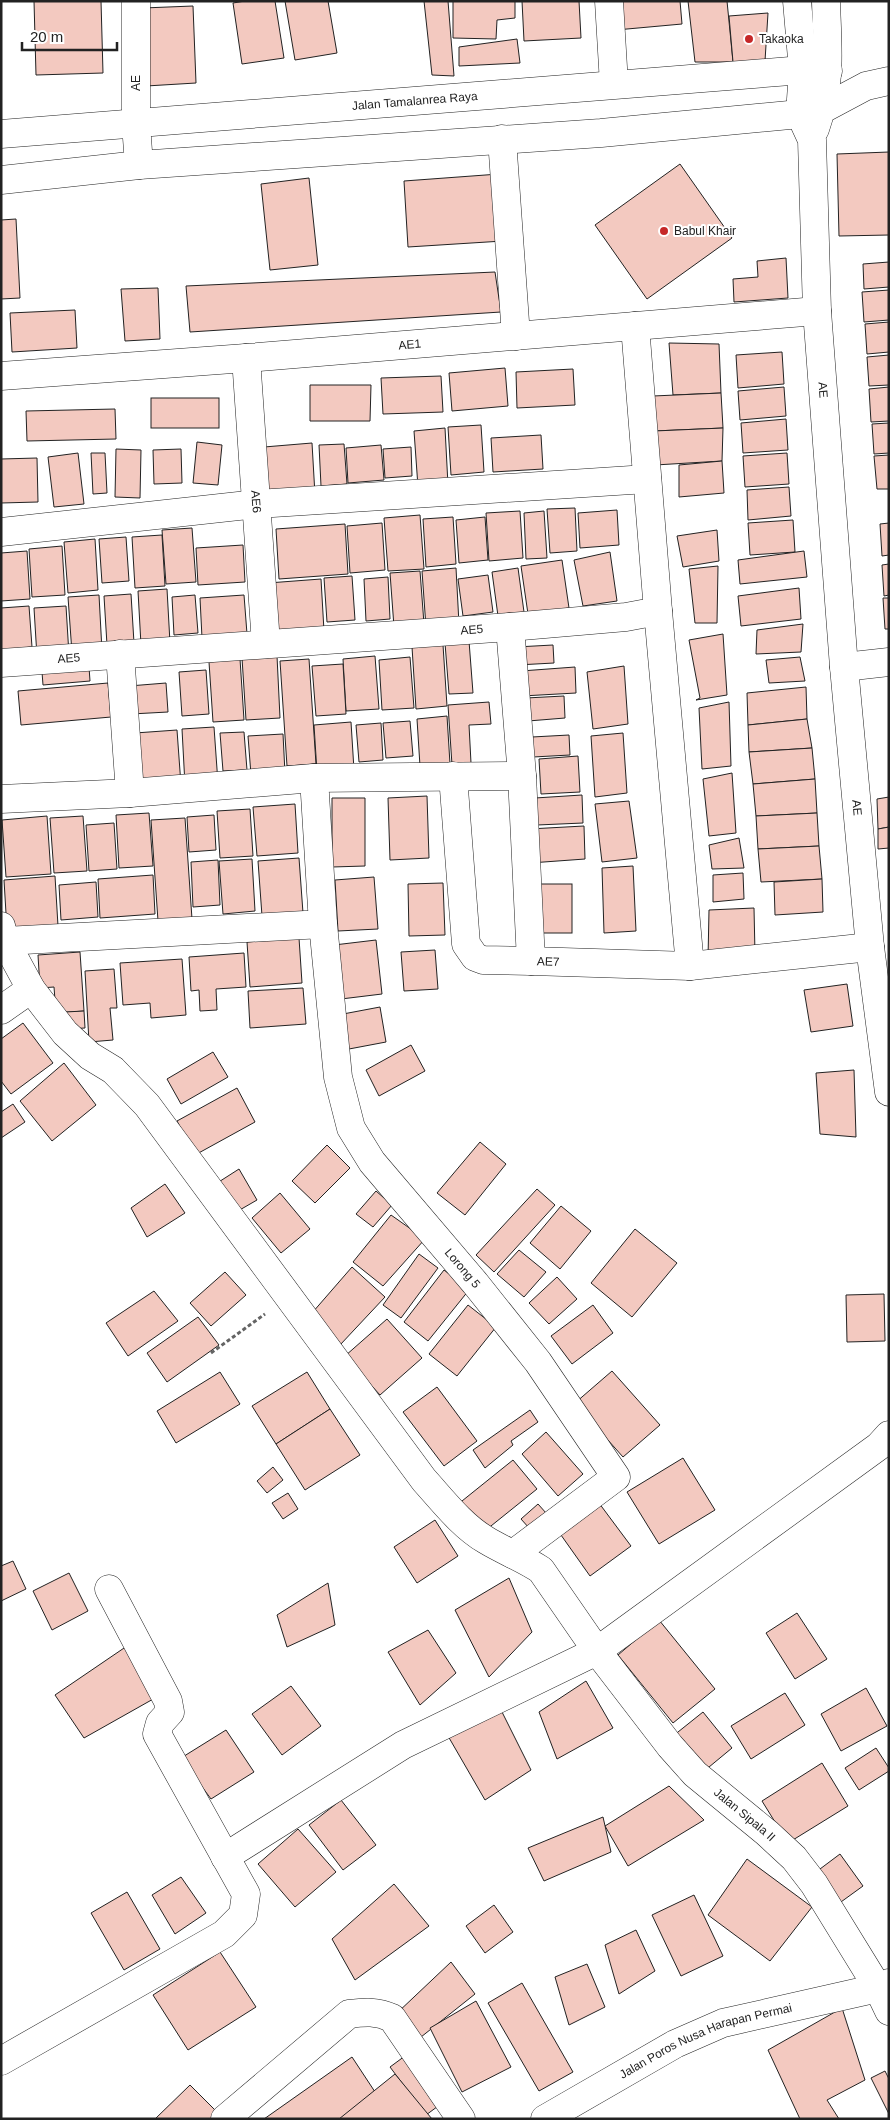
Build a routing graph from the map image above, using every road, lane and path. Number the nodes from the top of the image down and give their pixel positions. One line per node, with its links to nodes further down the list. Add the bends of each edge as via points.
1 (136, 1): 9 (street, AE)
2 (608, 1): 7 (street)
3 (797, 1): 5 (street)
4 (826, 1): 5 (street)
5 (815, 71): 6 (street); 7 (street, Jalan Tamalanrea Raya); 8 (street)
6 (878, 83): 8 (street)
7 (614, 84): 9 (street, Jalan Tamalanrea Raya)
8 (811, 112): 11 (street, via 601,133); 14 (street, AE)
9 (136, 124): 10 (street, Jalan Tamalanrea Raya); 12 (street, AE)
10 (1, 134)
11 (502, 139): 12 (street); 16 (street)
12 (139, 165): 13 (street)
13 (1, 180)
14 (817, 311): 15 (street, AE1); 28 (street, AE)
15 (635, 326): 16 (street, AE1); 19 (street)
16 (516, 336): 17 (street, AE1)
17 (246, 358): 18 (street, AE1); 20 (street, AE6)
18 (1, 376)
19 (647, 479): 20 (street); 22 (street)
20 (257, 504): 21 (street); 24 (street, AE6)
21 (1, 532)
22 (658, 611): 23 (street, AE5, via 626,617); 38 (street)
23 (510, 627): 24 (street, AE5); 30 (street, AE7)
24 (266, 644): 25 (street, AE5)
25 (120, 654): 27 (street, AE5); 32 (street)
26 (889, 662): 28 (street)
27 (1, 663)
28 (844, 667): 36 (street, AE)
29 (453, 776): 30 (street); 31 (street); 37 (street, via 466,944 475,957 483,960)
30 (522, 776): 37 (street, AE7)
31 (314, 778): 32 (street); 34 (street)
32 (130, 793): 33 (street)
33 (1, 799)
34 (323, 924): 35 (street); 45 (street, Lorong 5, via 338,1077 351,1128 372,1162 538,1362 616,1477)
35 (3, 934): 39 (street, Jalan Sipala II)
36 (870, 948): 38 (street, AE7); 41 (street, AE)
37 (530, 961): 38 (street, AE7)
38 (690, 966)
39 (31, 989): 40 (street); 42 (street, Jalan Sipala II, via 65,1033 90,1056 113,1070 147,1106)
40 (1, 1010)
41 (889, 1092)
42 (290, 1298): 43 (path); 45 (street, Jalan Sipala II, via 424,1480 484,1540)
43 (211, 1353)
44 (886, 1446): 47 (street)
45 (513, 1554): 47 (street, Jalan Sipala II, via 540,1570)
46 (109, 1589): 48 (street, via 170,1705 170,1712 160,1723 157,1734)
47 (597, 1652): 48 (street, via 403,1745); 49 (street, Jalan Sipala II, via 695,1774 794,1858)
48 (225, 1857): 50 (street, via 246,1894 243,1915 224,1934)
49 (885, 1994): 53 (street, Jalan Poros Nusa Harapan Permai, via 777,2009 723,2022 675,2044)
50 (1, 2060)
51 (225, 2119): 52 (street, via 349,2014 370,2012 392,2018)
52 (461, 2119)
53 (545, 2119)

